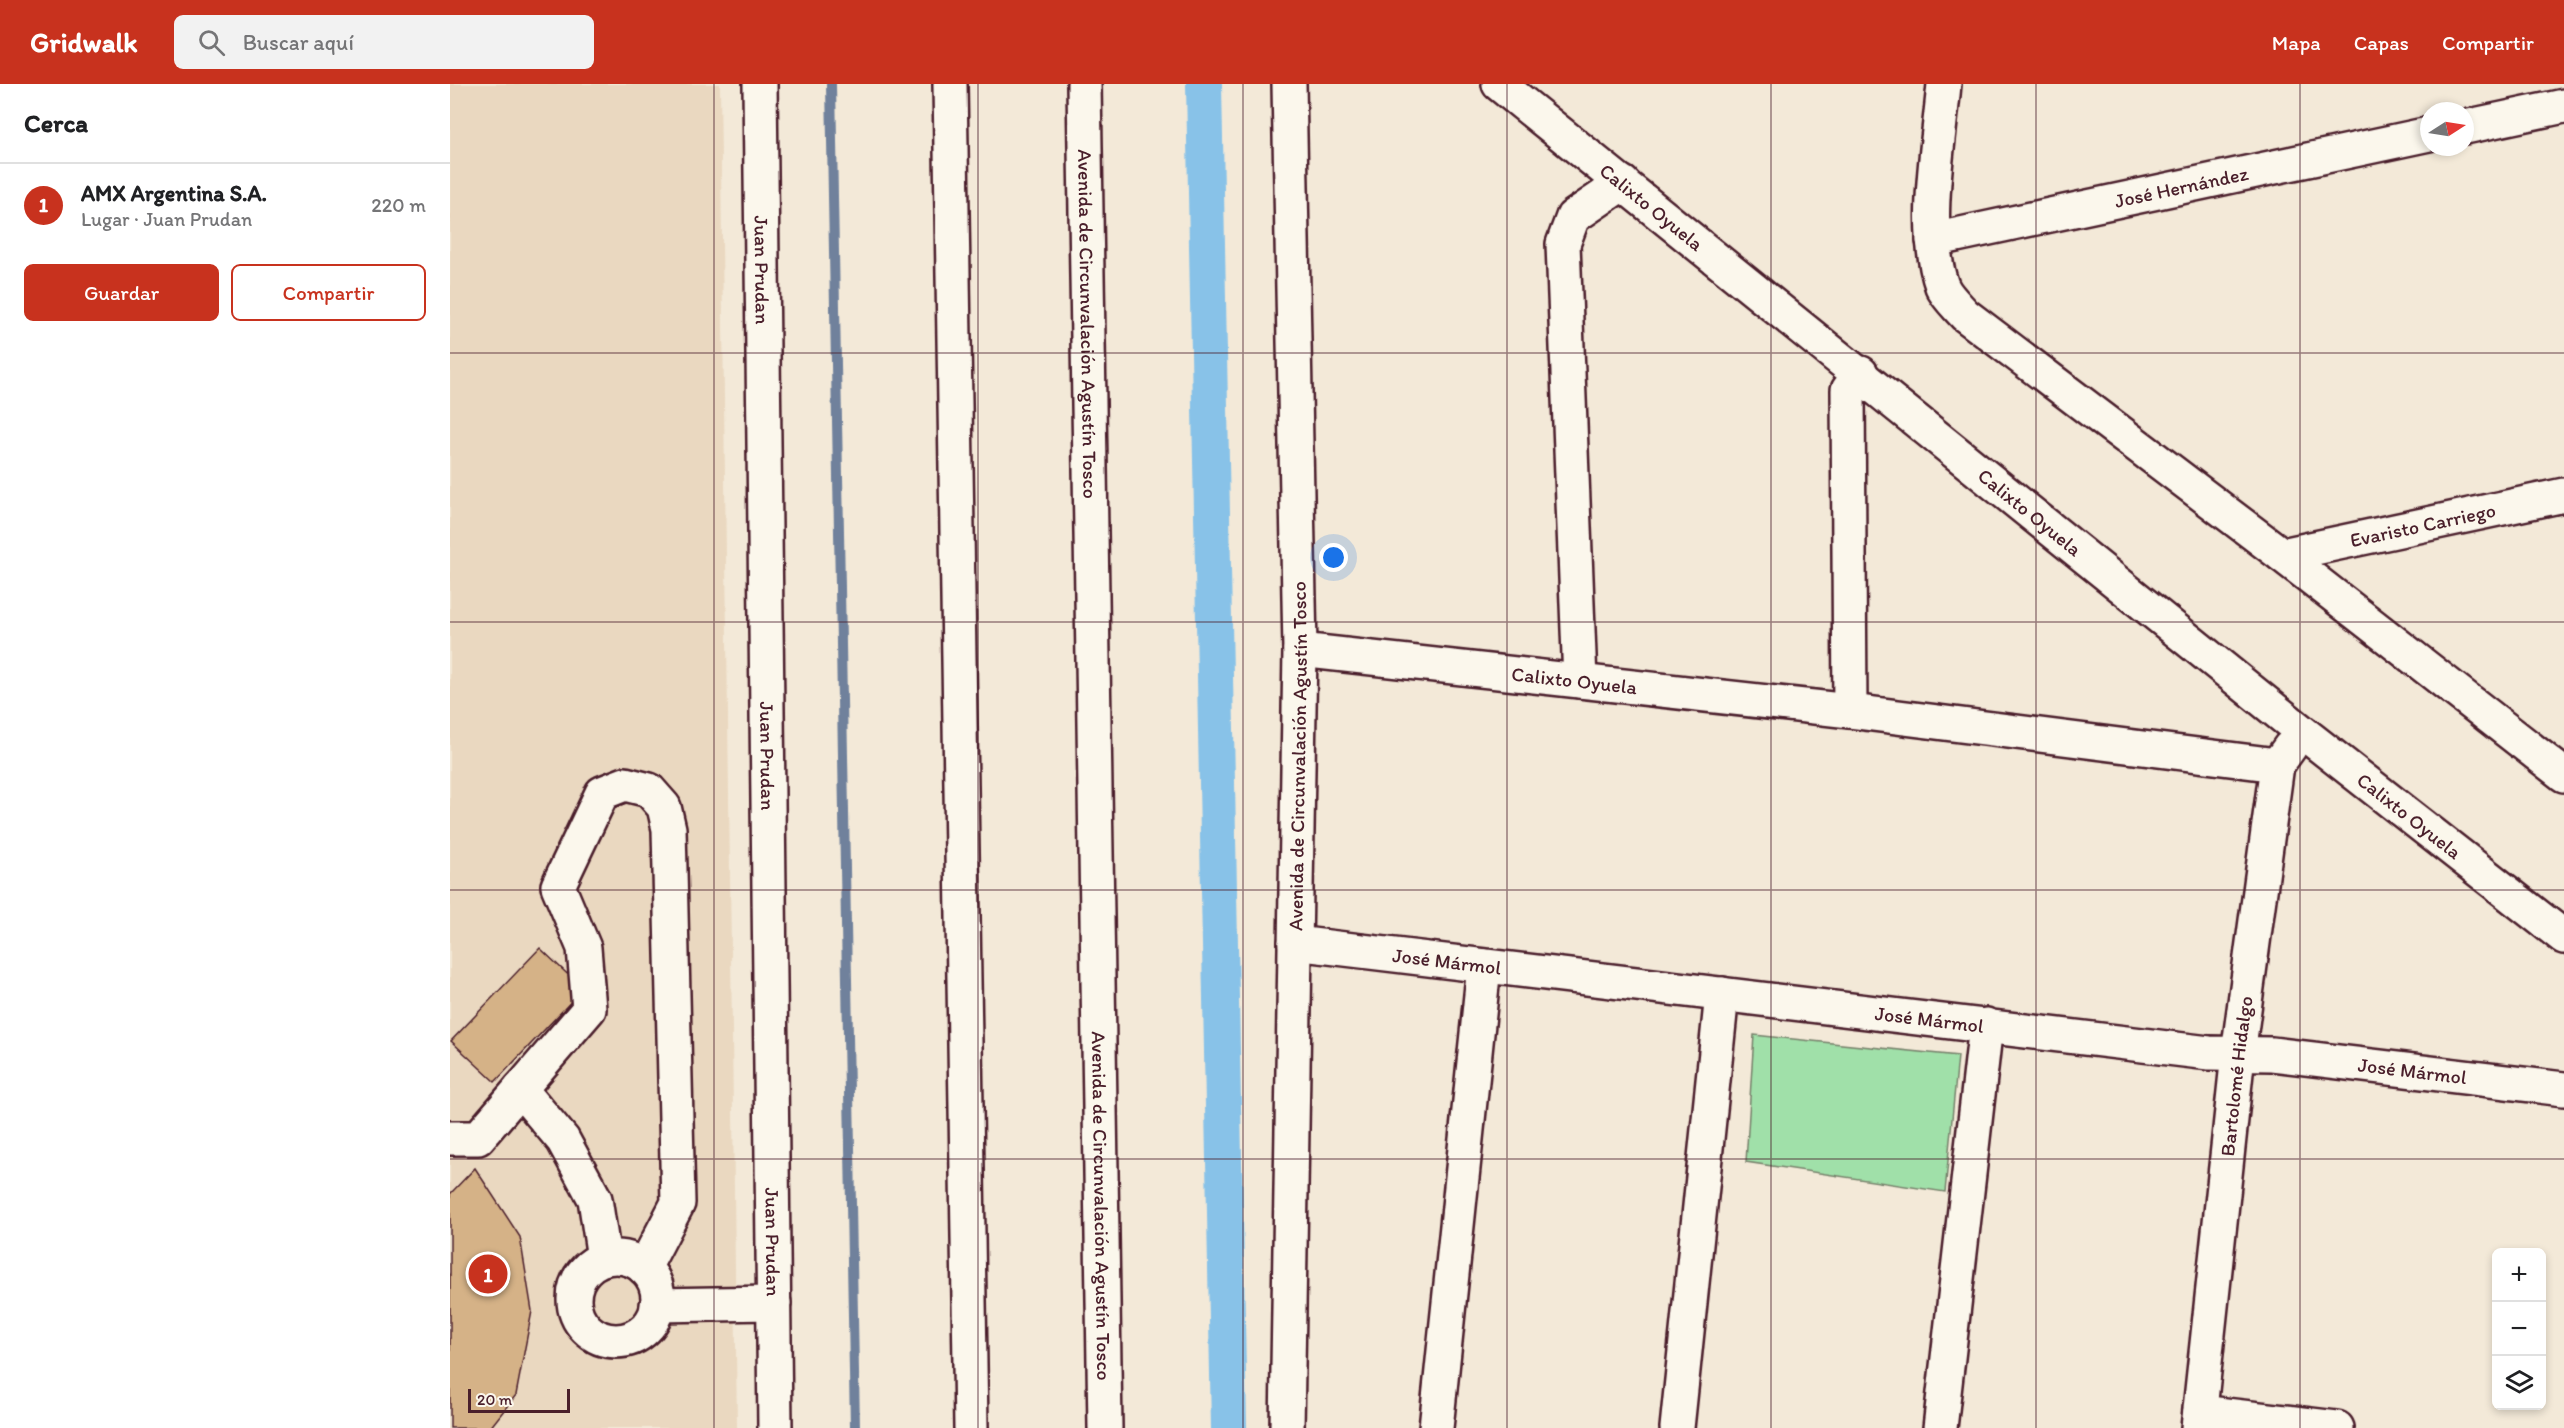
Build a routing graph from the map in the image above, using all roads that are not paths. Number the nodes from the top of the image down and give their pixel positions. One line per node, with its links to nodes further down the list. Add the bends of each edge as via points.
1 (760, 84): 32 (main road, Juan Prudan)
2 (950, 84): 36 (main road)
3 (1084, 84): 37 (main road, Avenida de Circunvalación Agustín Tosco)
4 (1289, 84): 15 (main road, Avenida de Circunvalación Agustín Tosco)
5 (1499, 84): 10 (main road, Calixto Oyuela)
6 (1944, 84): 11 (main road, via 1933,203)
7 (2564, 105): 8 (main road)
8 (2474, 125)
9 (2420, 136): 11 (main road, José Hernández)
10 (1623, 183): 12 (main road, Calixto Oyuela); 16 (main road, via 1573,217 1563,244)
11 (1934, 240): 14 (main road, via 1942,288 1965,315)
12 (1860, 373): 17 (main road, via 1848,390); 18 (main road, Calixto Oyuela)
13 (2564, 495): 14 (main road, Evaristo Carriego)
14 (2282, 555): 20 (main road)
15 (1300, 650): 16 (main road, Calixto Oyuela); 22 (main road, Avenida de Circunvalación Agustín Tosco)
16 (1580, 681): 17 (main road, Calixto Oyuela)
17 (1850, 711): 19 (main road, Calixto Oyuela)
18 (2301, 731): 19 (main road, Bartolomé Hidalgo); 21 (main road, Calixto Oyuela)
19 (2277, 765): 26 (main road, Bartolomé Hidalgo)
20 (2564, 775)
21 (2564, 937)
22 (1295, 943): 23 (main road, José Mármol); 38 (main road, Avenida de Circunvalación Agustín Tosco)
23 (1484, 966): 24 (main road, José Mármol); 39 (main road)
24 (1722, 994): 25 (main road, José Mármol); 40 (main road)
25 (1986, 1025): 26 (main road, José Mármol); 41 (main road)
26 (2238, 1054): 28 (main road, José Mármol, via 2272,1054); 34 (main road, Bartolomé Hidalgo)
27 (520, 1089): 29 (main road, via 478,1138); 30 (main road, via 562,1140 595,1199); 31 (main road, via 589,1009 584,948 558,886 602,793 625,784 649,790 664,807 669,829 678,1203)
28 (2564, 1089)
29 (450, 1138)
30 (604, 1258): 31 (main road, via 626,1258); 33 (main road, via 587,1269 575,1287 576,1315 584,1327 595,1336 621,1341 645,1329)
31 (644, 1268): 33 (main road, via 653,1279)
32 (774, 1303): 33 (main road); 35 (main road, Juan Prudan)
33 (657, 1305)
34 (2199, 1420): 42 (main road)
35 (775, 1428)
36 (971, 1428)
37 (1106, 1428)
38 (1287, 1428)
39 (1436, 1428)
40 (1677, 1428)
41 (1940, 1428)
42 (2337, 1428)

